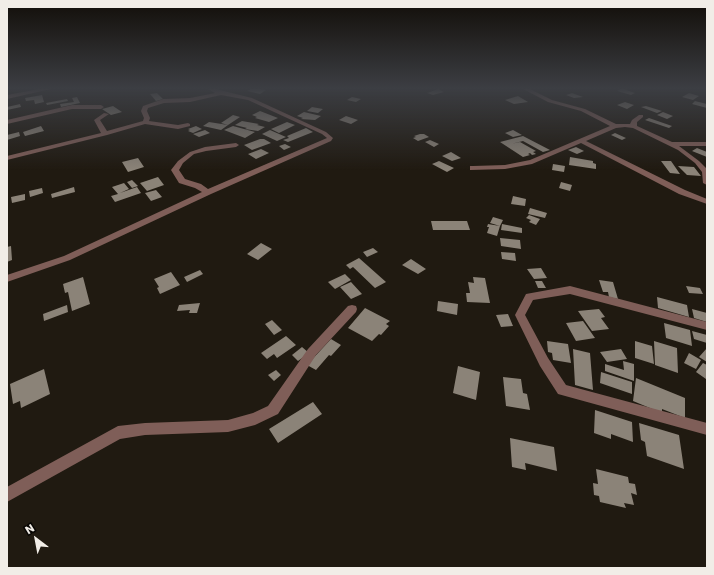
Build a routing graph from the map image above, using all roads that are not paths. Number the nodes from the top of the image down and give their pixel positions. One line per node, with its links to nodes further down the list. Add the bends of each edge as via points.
1 (34, 116): 7 (street)
2 (103, 116): 12 (street, via 97,120)
3 (146, 116): 8 (street)
4 (286, 116): 20 (street, via 324,133 329,140)
5 (595, 116): 10 (street)
6 (641, 116): 11 (street, via 633,123)
7 (7, 122)
8 (145, 122): 9 (street, via 178,127); 12 (street)
9 (188, 125)
10 (615, 126): 11 (street); 13 (street)
11 (635, 127): 14 (street)
12 (105, 134): 17 (street)
13 (581, 141): 18 (street, via 532,162 505,167); 21 (street)
14 (673, 144): 15 (street); 19 (street, via 706,172)
15 (707, 144)
16 (236, 145): 20 (street, via 192,153 177,166 175,170 182,181)
17 (7, 158)
18 (473, 168)
19 (707, 183)
20 (208, 192): 22 (street, via 67,258)
21 (707, 202)
22 (7, 279)
23 (352, 308): 26 (street, via 312,352 273,410 255,419 228,426 145,429 118,433)
24 (707, 326): 25 (street, via 570,290 530,297 520,315 544,362 562,390)
25 (707, 429)
26 (7, 495)

